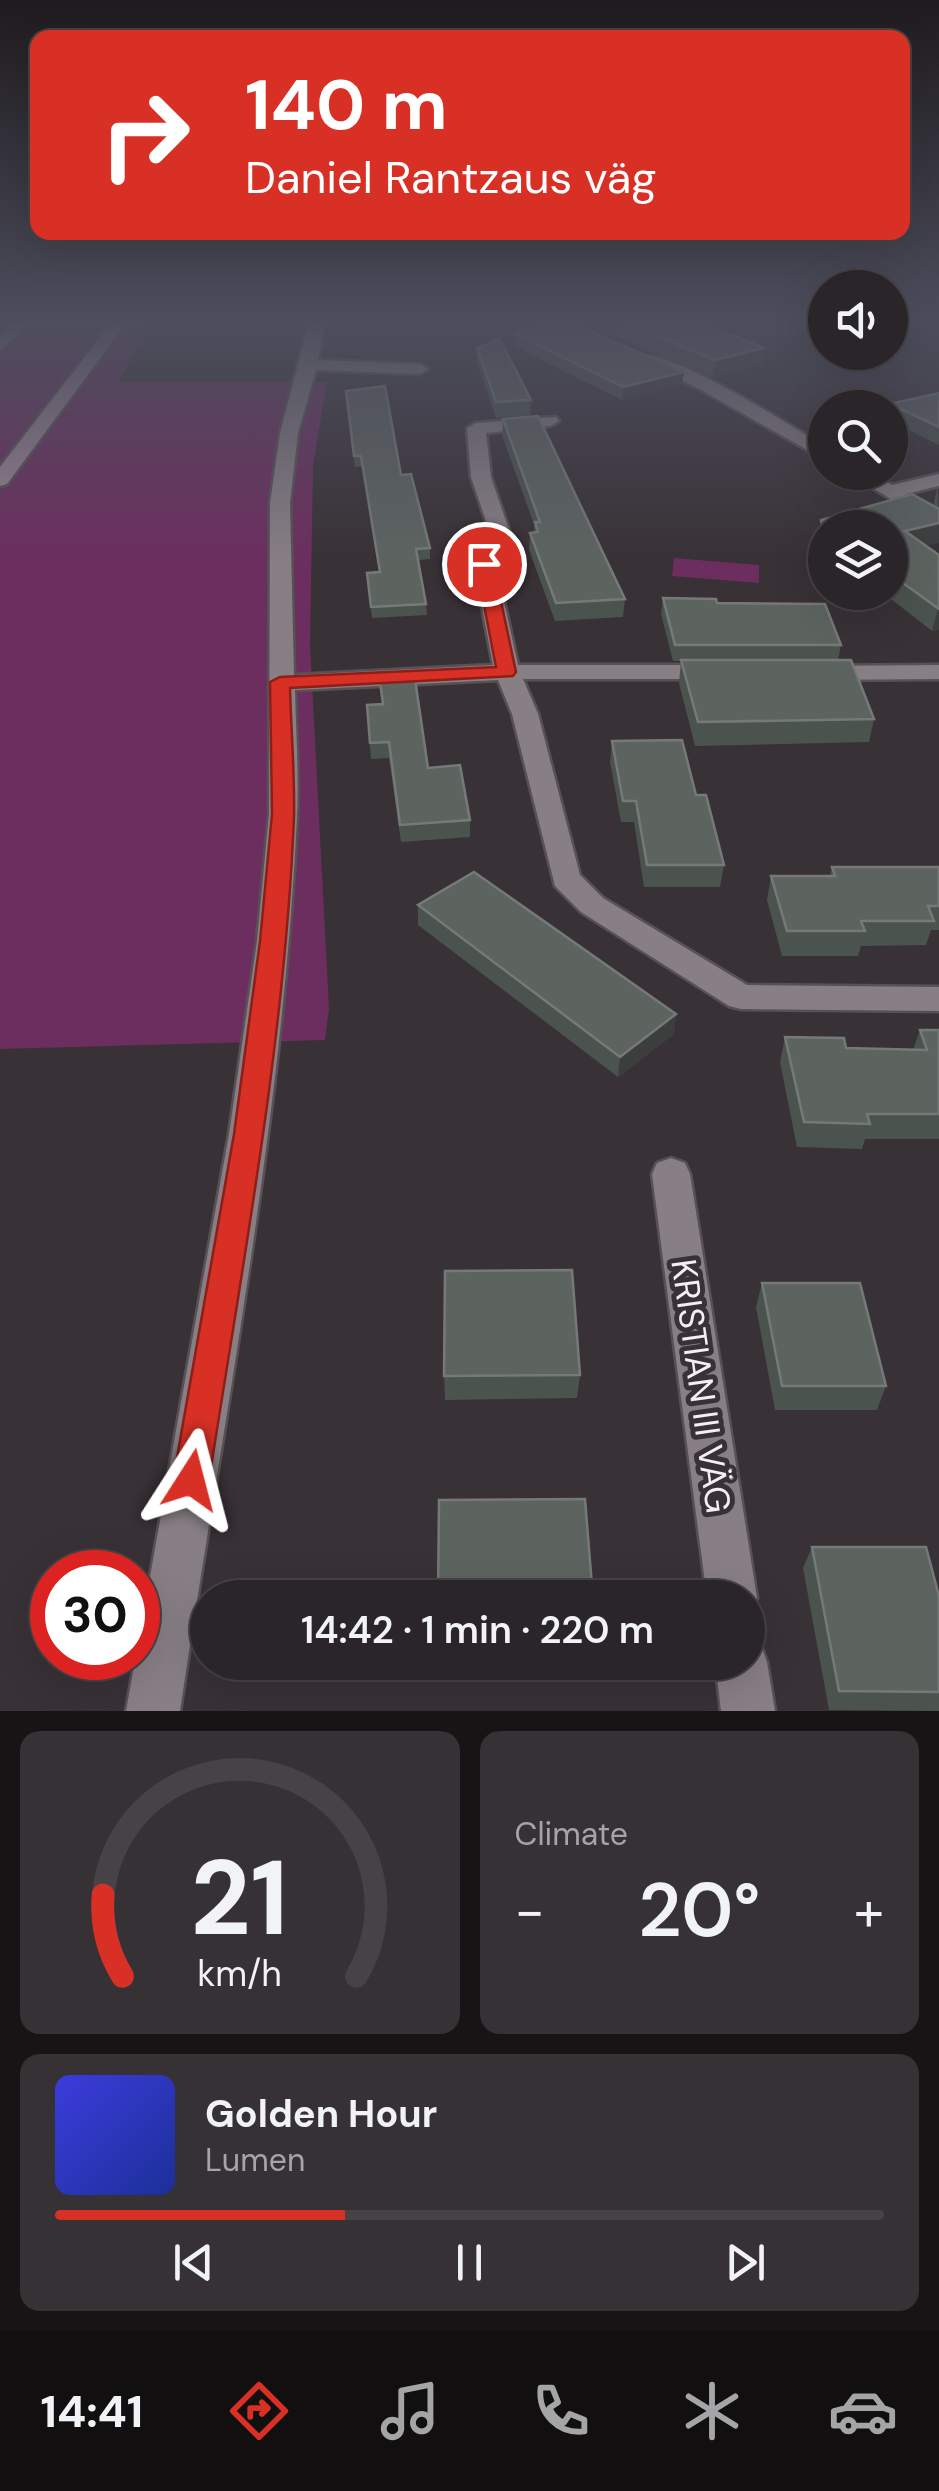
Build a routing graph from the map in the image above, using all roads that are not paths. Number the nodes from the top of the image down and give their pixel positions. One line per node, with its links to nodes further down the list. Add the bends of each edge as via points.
1 (59, 403): 6 (main road)
2 (297, 403): 15 (street, via 280,503)
3 (736, 403): 5 (street)
4 (550, 421): 11 (street, via 476,428 481,478 498,530 484,564)
5 (808, 444)
6 (0, 480)
7 (939, 480): 9 (street)
8 (886, 490): 9 (street)
9 (889, 492): 10 (street)
10 (939, 523)
11 (506, 672): 12 (street); 15 (street); 16 (street, via 525,714 566,879 592,905 741,998)
12 (739, 672)
13 (939, 672): 14 (street)
14 (797, 673)
15 (280, 682): 20 (street, via 283,814 273,941 248,1134)
16 (939, 999)
17 (671, 1174): 18 (street, KRISTIAN III VÄG)
18 (729, 1580)
19 (744, 1680): 21 (street)
20 (153, 1711)
21 (748, 1711)

